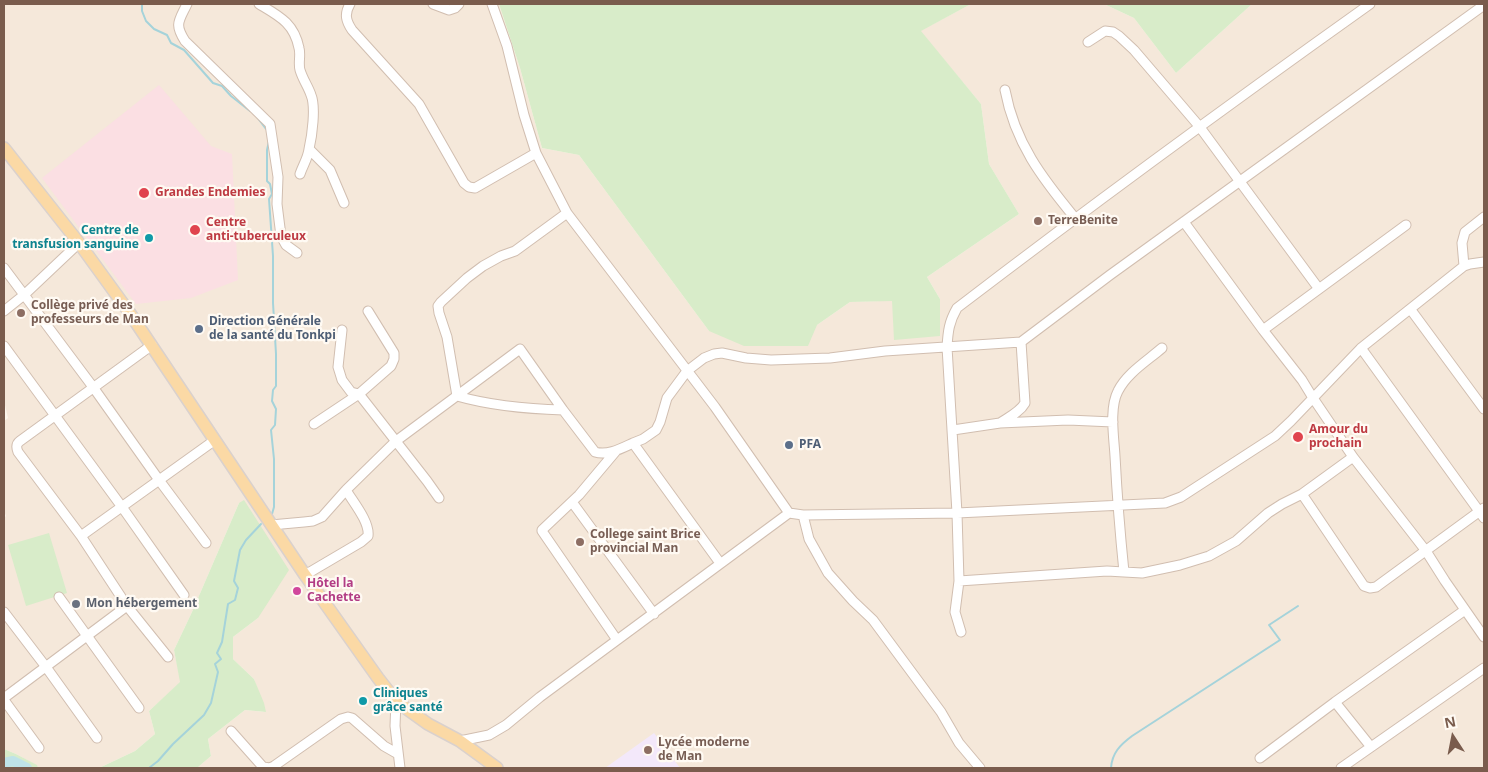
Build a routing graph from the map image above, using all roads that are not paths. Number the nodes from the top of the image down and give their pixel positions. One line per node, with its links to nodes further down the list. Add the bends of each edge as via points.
1 (187, 4): 24 (street, via 178,24 185,42 270,124 283,241)
2 (260, 4): 13 (street, via 283,18 292,28 299,46 299,66 311,95 313,110)
3 (350, 4): 14 (street, via 346,9 346,20 352,30 419,104 464,183 475,188)
4 (433, 4): 5 (street, via 450,10)
5 (459, 4)
6 (492, 4): 14 (street, via 507,46)
7 (1370, 4): 11 (street)
8 (1484, 4): 16 (street)
9 (1088, 42): 11 (street, via 1105,31 1119,36)
10 (1005, 90): 20 (street, via 1018,135 1050,188)
11 (1199, 126): 16 (street); 20 (street)
12 (4, 148): 23 (main road)
13 (309, 149): 15 (street); 17 (street, via 330,170)
14 (536, 154): 18 (street)
15 (300, 174)
16 (1240, 182): 21 (street); 28 (street)
17 (344, 203)
18 (567, 213): 41 (street); 44 (street, via 515,251 483,266 438,306)
19 (1484, 217): 26 (street, via 1465,232 1462,243)
20 (1075, 218): 38 (street, via 957,308 948,328)
21 (1184, 222): 34 (street); 35 (street)
22 (1406, 225): 28 (street)
23 (80, 243): 29 (street); 36 (main road)
24 (297, 253)
25 (1484, 262): 26 (street)
26 (1464, 266): 30 (street)
27 (4, 268): 29 (street)
28 (1319, 289): 34 (street)
29 (24, 295): 32 (street); 42 (street)
30 (1411, 310): 40 (street); 46 (street)
31 (368, 311): 43 (street, via 394,353 394,359 391,366)
32 (4, 312)
33 (342, 330): 43 (street, via 338,367 351,392)
34 (1263, 330): 45 (street)
35 (1021, 342): 38 (street); 50 (street, via 1025,405)
36 (152, 345): 42 (street); 53 (main road)
37 (4, 346): 48 (street)
38 (947, 347): 41 (street, via 771,360 722,353 704,358); 52 (street)
39 (1162, 348): 49 (street, via 1122,384 1115,399)
40 (1361, 348): 45 (street); 65 (street)
41 (687, 371): 55 (street, via 667,398 656,430); 66 (street)
42 (93, 387): 48 (street); 58 (street)
43 (359, 394): 51 (street); 54 (street)
44 (457, 396): 47 (street, via 507,407); 47 (street, via 520,349); 54 (street)
45 (1313, 398): 57 (street); 63 (street, via 1275,436 1181,497 1165,503)
46 (1484, 409)
47 (564, 410): 56 (street, via 596,452)
48 (55, 416): 64 (street); 70 (street, via 17,443 17,448)
49 (1113, 422): 50 (street); 63 (street)
50 (1000, 423): 52 (street)
51 (314, 424)
52 (953, 430): 67 (street)
53 (215, 440): 58 (street); 69 (main road)
54 (396, 441): 59 (street); 61 (street)
55 (634, 443): 56 (street); 73 (street)
56 (616, 451): 62 (street)
57 (1354, 457): 60 (street); 72 (street)
58 (159, 480): 64 (street); 71 (street)
59 (346, 490): 69 (street, via 322,517); 75 (street, via 366,523 368,536)
60 (1302, 494): 72 (street, via 1366,587 1376,587); 74 (street, via 1282,504 1236,540 1209,556 1142,573)
61 (439, 498)
62 (572, 502): 82 (street); 86 (street, via 542,533)
63 (1118, 506): 67 (street); 74 (street)
64 (122, 507): 70 (street); 77 (street)
65 (1483, 512): 72 (street)
66 (789, 513): 68 (street); 73 (street)
67 (957, 513): 68 (street); 76 (street)
68 (804, 515): 103 (street, via 809,539 828,573 873,620)
69 (271, 526): 75 (main road)
70 (80, 536): 79 (street)
71 (206, 543)
72 (1426, 551): 80 (street)
73 (720, 563): 82 (street)
74 (1124, 572): 76 (street)
75 (305, 575): 91 (main road)
76 (958, 580): 83 (street, via 955,612)
77 (184, 595)
78 (59, 597): 84 (street)
79 (127, 606): 84 (street); 87 (street)
80 (1465, 610): 85 (street); 92 (street)
81 (4, 612): 88 (street)
82 (654, 614): 86 (street)
83 (961, 632)
84 (88, 636): 88 (street); 93 (street)
85 (1484, 637)
86 (617, 640): 96 (street, via 506,725 489,735)
87 (168, 657)
88 (46, 667): 90 (street); 95 (street)
89 (1484, 668): 97 (street)
90 (4, 699): 98 (street)
91 (396, 701): 96 (main road, via 428,724); 99 (street)
92 (1335, 702): 97 (street); 100 (street)
93 (139, 708)
94 (231, 731): 99 (street, via 266,768 274,766 348,717)
95 (97, 738)
96 (460, 741): 102 (main road)
97 (1371, 747): 104 (street)
98 (39, 748)
99 (398, 754): 101 (street)
100 (1260, 758)
101 (400, 768)
102 (497, 768)
103 (980, 768)
104 (1341, 768)

